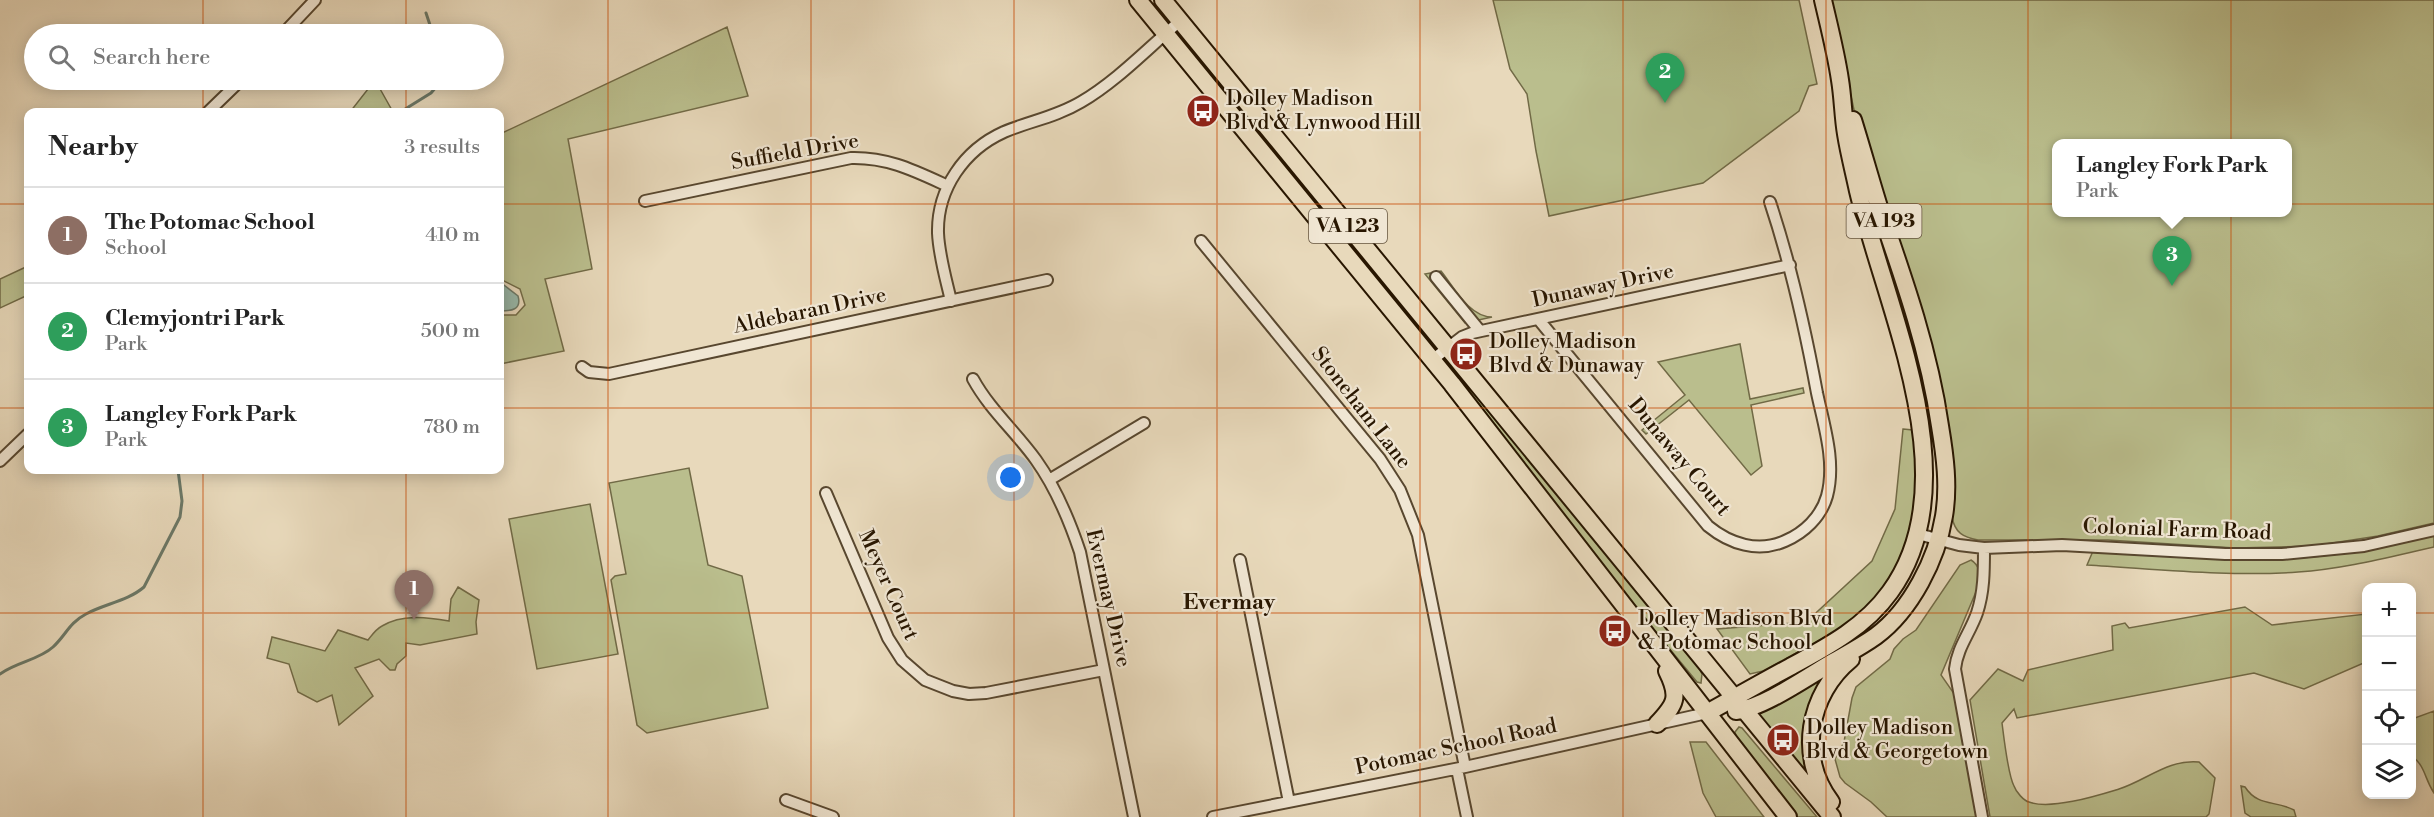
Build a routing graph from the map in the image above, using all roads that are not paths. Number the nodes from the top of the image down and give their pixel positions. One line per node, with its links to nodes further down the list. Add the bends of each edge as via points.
1 (1138, 0): 7 (main road, VA 123)
2 (1163, 0): 5 (main road, VA 123)
3 (1823, 0): 8 (main road, VA 193)
4 (312, 1): 6 (street)
5 (1180, 21): 7 (street); 21 (main road, VA 123)
6 (292, 24)
7 (1165, 34): 11 (street, via 1083,101 1043,121 1007,131 977,148); 22 (main road, VA 123)
8 (1840, 79): 31 (main road, VA 193, via 1858,190 1917,411 1925,478); 32 (main road, VA 193, via 1931,375 1946,473 1945,508)
9 (231, 90): 10 (street)
10 (212, 108)
11 (948, 186): 12 (street, Suffield Drive, via 900,164 851,158); 18 (street, via 938,235)
12 (645, 201)
13 (1770, 202): 15 (street, Dunaway Court)
14 (1201, 241): 41 (street, Stoneham Lane, via 1380,459 1400,490 1418,535)
15 (1790, 265): 19 (street, Dunaway Drive); 19 (street, Dunaway Court, via 1831,475 1827,497 1814,520 1794,537 1774,544 1742,545 1708,526)
16 (1436, 278): 20 (street)
17 (1047, 280): 18 (street, Aldebaran Drive)
18 (951, 301): 23 (street, Aldebaran Drive, via 609,374 589,372)
19 (1539, 320): 20 (street, Dunaway Drive)
20 (1480, 331): 21 (street, Dunaway Drive, via 1462,337)
21 (1448, 348): 22 (street, Dunaway Drive); 38 (main road, VA 123)
22 (1432, 360): 36 (main road, VA 123)
23 (582, 367)
24 (973, 379): 28 (street, Evermay Drive, via 992,410)
25 (1144, 423): 28 (street)
26 (24, 438): 27 (street)
27 (0, 461)
28 (1049, 480): 37 (street, Evermay Drive, via 1080,552)
29 (826, 493): 37 (street, Meyer Court, via 888,638 902,660 925,680 953,691 986,693)
30 (2434, 530): 33 (street, Colonial Farm Road, via 2364,546 2282,554 2072,545)
31 (1918, 534): 32 (street, Colonial Farm Road); 38 (main road, VA 193, via 1895,585 1866,618 1839,640)
32 (1938, 539): 33 (street, Colonial Farm Road); 35 (main road, VA 193, via 1913,592)
33 (1984, 548): 51 (street, via 1981,599 1956,656 1955,669)
34 (1240, 560): 43 (street)
35 (1876, 636): 38 (main road, VA 193, via 1758,704); 50 (main road, via 1831,679 1812,726 1815,773)
36 (1656, 648): 39 (main road, VA 123); 40 (main road, via 1675,694 1671,708)
37 (1104, 670): 45 (street, Evermay Drive)
38 (1739, 704): 39 (main road, VA 193); 49 (main road, VA 123)
39 (1707, 713): 40 (street, Potomac School Road); 48 (main road, VA 123)
40 (1657, 724): 41 (street, Potomac School Road)
41 (1461, 768): 43 (street, Potomac School Road); 47 (street, Stoneham Lane)
42 (786, 800): 44 (street)
43 (1289, 802): 46 (street, Potomac School Road)
44 (833, 817)
45 (1134, 817)
46 (1214, 817)
47 (1467, 817)
48 (1788, 817)
49 (1832, 817)
50 (1843, 817)
51 (1982, 817)

